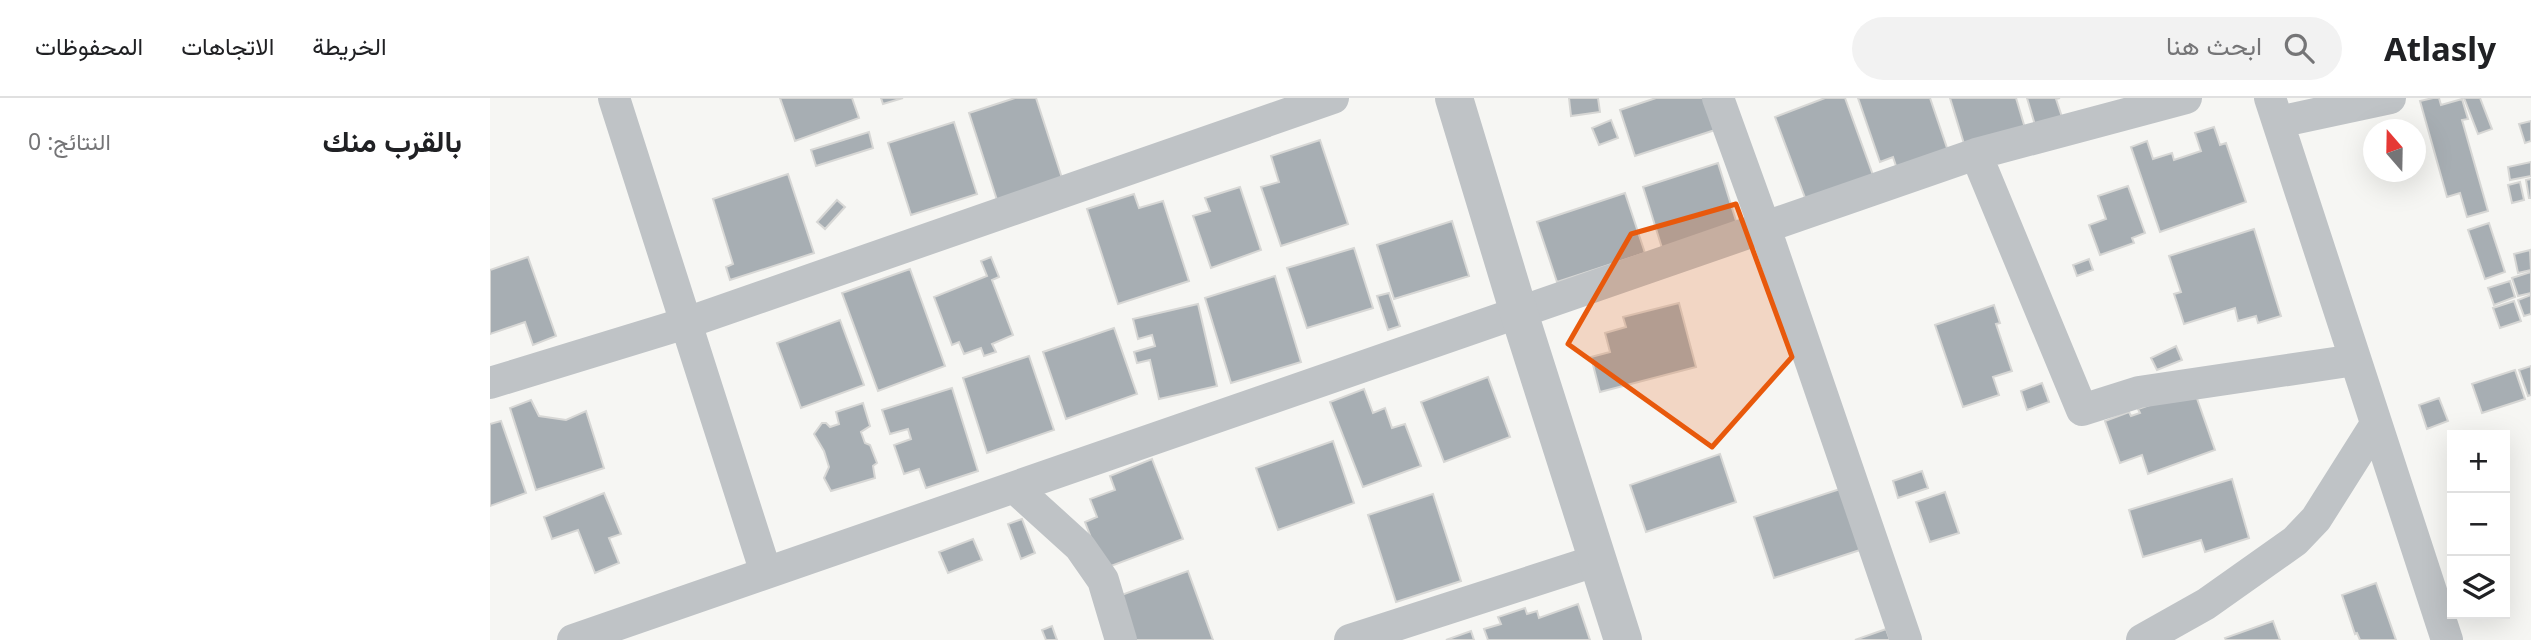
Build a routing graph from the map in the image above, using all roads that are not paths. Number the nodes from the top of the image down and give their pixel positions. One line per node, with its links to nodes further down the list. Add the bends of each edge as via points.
1 (614, 98): 11 (street)
2 (1334, 98): 11 (street)
3 (1454, 98): 10 (street)
4 (1718, 98): 9 (street)
5 (2186, 98): 8 (street)
6 (2390, 98): 7 (street)
7 (2274, 110): 12 (street)
8 (1976, 154): 9 (street); 12 (street, via 2082,410 2138,393)
9 (1765, 228): 10 (street); 22 (street)
10 (1519, 313): 15 (street); 16 (street)
11 (686, 323): 13 (street); 17 (street)
12 (2355, 360): 14 (street)
13 (490, 383)
14 (2376, 424): 23 (street, via 2316,519 2295,541 2206,604); 24 (street)
15 (1016, 488): 17 (street); 19 (street, via 1080,547 1103,580)
16 (1598, 560): 20 (street); 21 (street)
17 (766, 573): 18 (street)
18 (573, 640)
19 (1121, 640)
20 (1350, 640)
21 (1623, 640)
22 (1906, 640)
23 (2142, 640)
24 (2447, 640)

